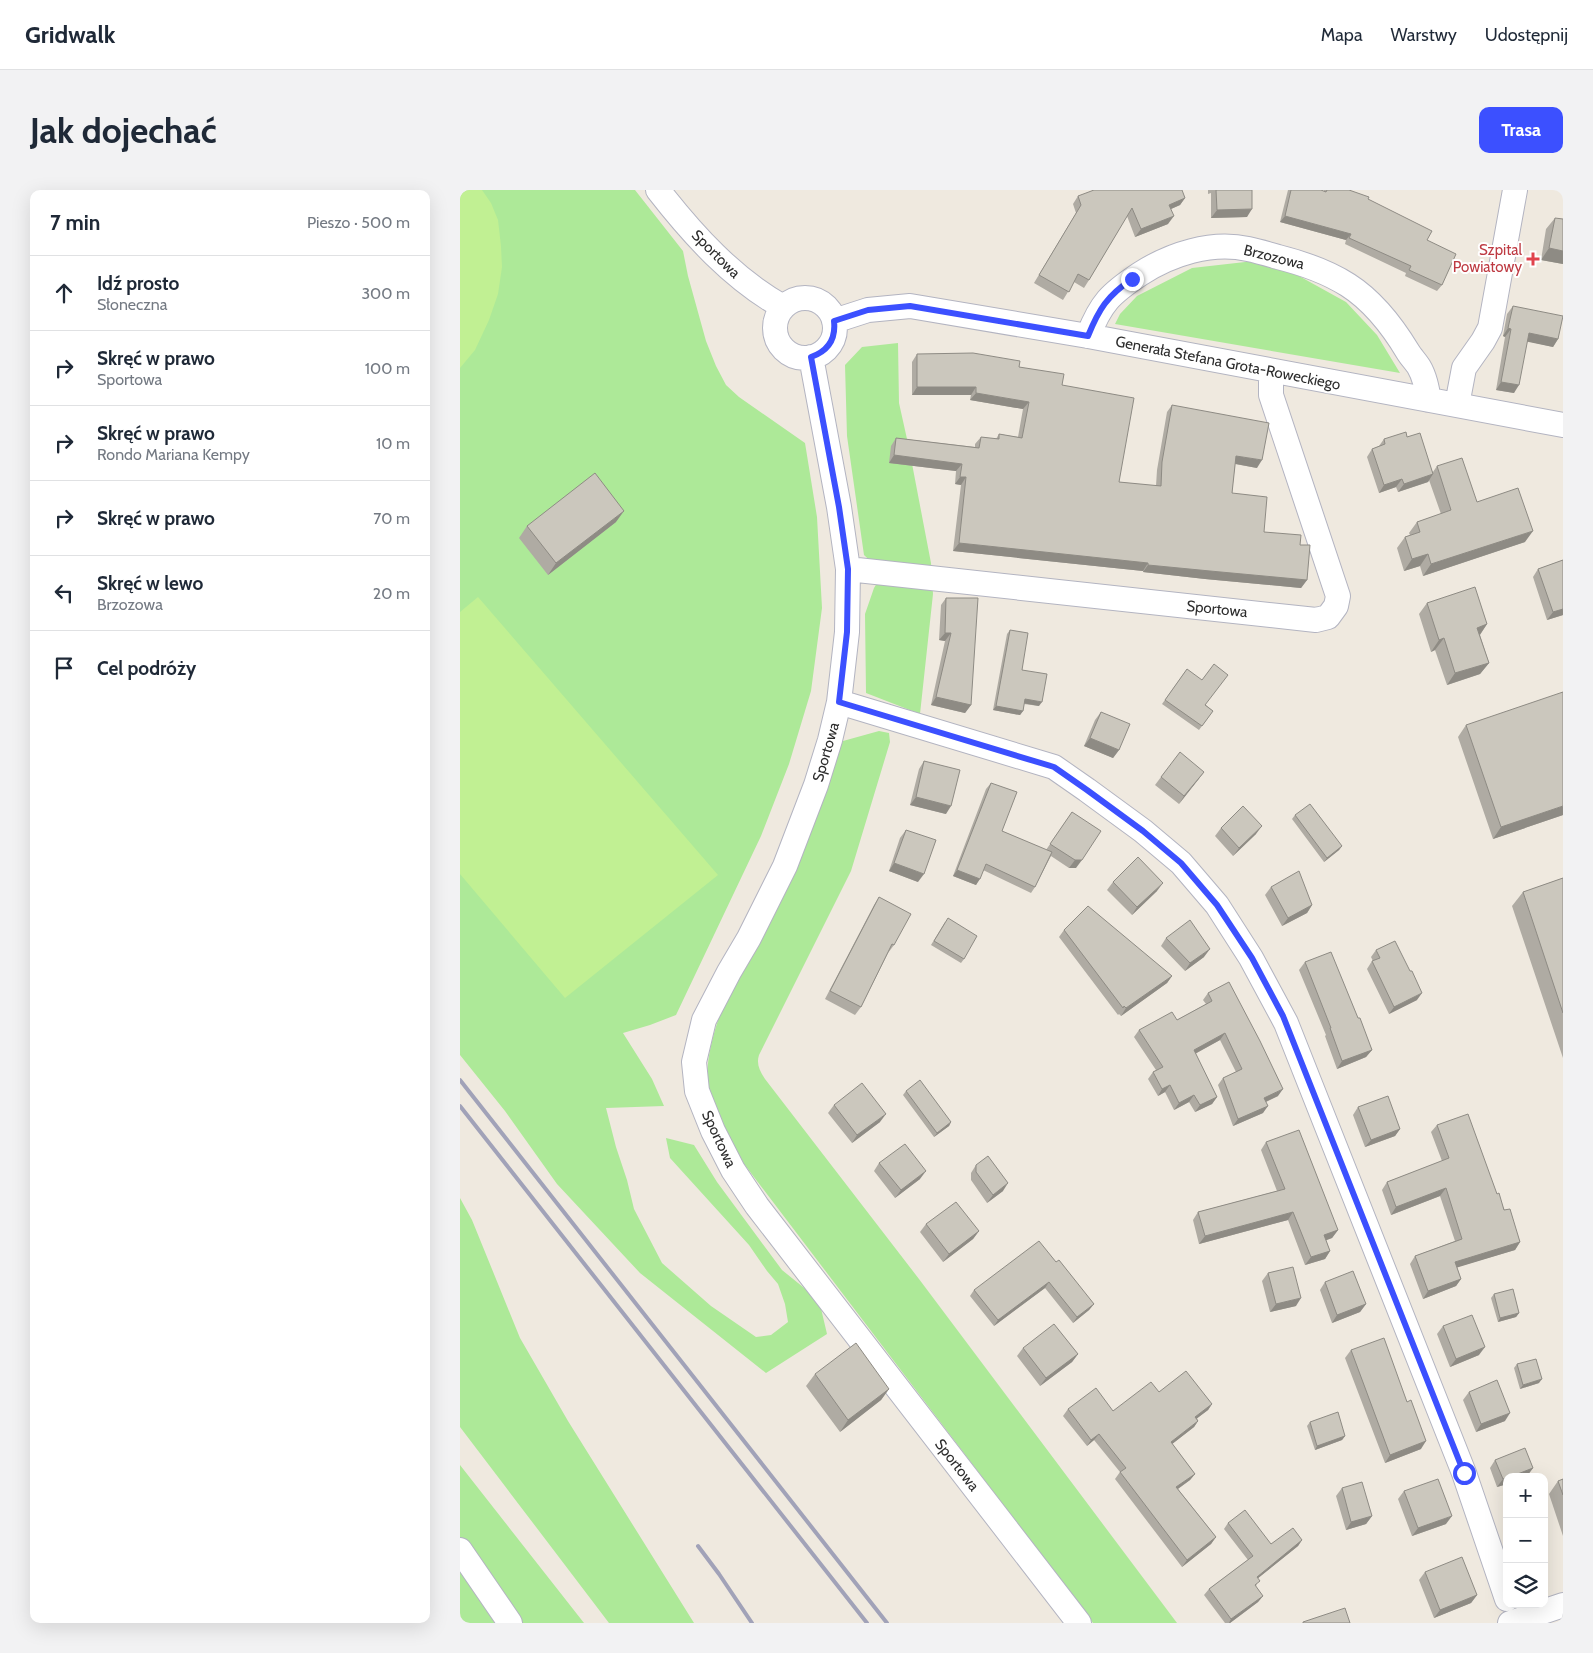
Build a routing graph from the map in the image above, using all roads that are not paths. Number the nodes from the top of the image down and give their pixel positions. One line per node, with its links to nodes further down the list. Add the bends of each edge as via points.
1 (658, 190): 3 (street, Sportowa, via 724,265 762,296)
2 (1515, 190): 9 (street, via 1490,328 1464,368)
3 (783, 307): 4 (street, via 796,299 812,299 826,307); 6 (street, via 775,324 779,343 792,355)
4 (834, 321): 5 (street, Generała Stefana Grota-Roweckiego, via 868,310 910,306); 6 (street, via 833,339 828,347)
5 (1088, 336): 7 (street, Generała Stefana Grota-Roweckiego); 8 (street, Brzozowa, via 1102,306 1122,286 1158,263 1201,249 1247,249 1311,266 1364,297 1395,332 1420,368)
6 (811, 357): 11 (street, Sportowa)
7 (1271, 371): 8 (street, Generała Stefana Grota-Roweckiego); 11 (street, Sportowa, via 1271,395 1338,596 1328,617 1316,620)
8 (1429, 400): 9 (street, Generała Stefana Grota-Roweckiego)
9 (1456, 405): 10 (street, Generała Stefana Grota-Roweckiego)
10 (1563, 425)
11 (848, 569): 12 (street, Sportowa, via 847,632)
12 (839, 702): 14 (street, via 1054,767 1143,831 1181,863 1217,905 1252,958 1286,1023 1464,1473); 18 (street, Sportowa, via 816,785 785,866 704,1020 694,1062 697,1091 713,1131 756,1206)
13 (460, 1550): 17 (street)
14 (1503, 1586)
15 (1563, 1605): 16 (street)
16 (1512, 1618)
17 (510, 1623)
18 (1079, 1623)

